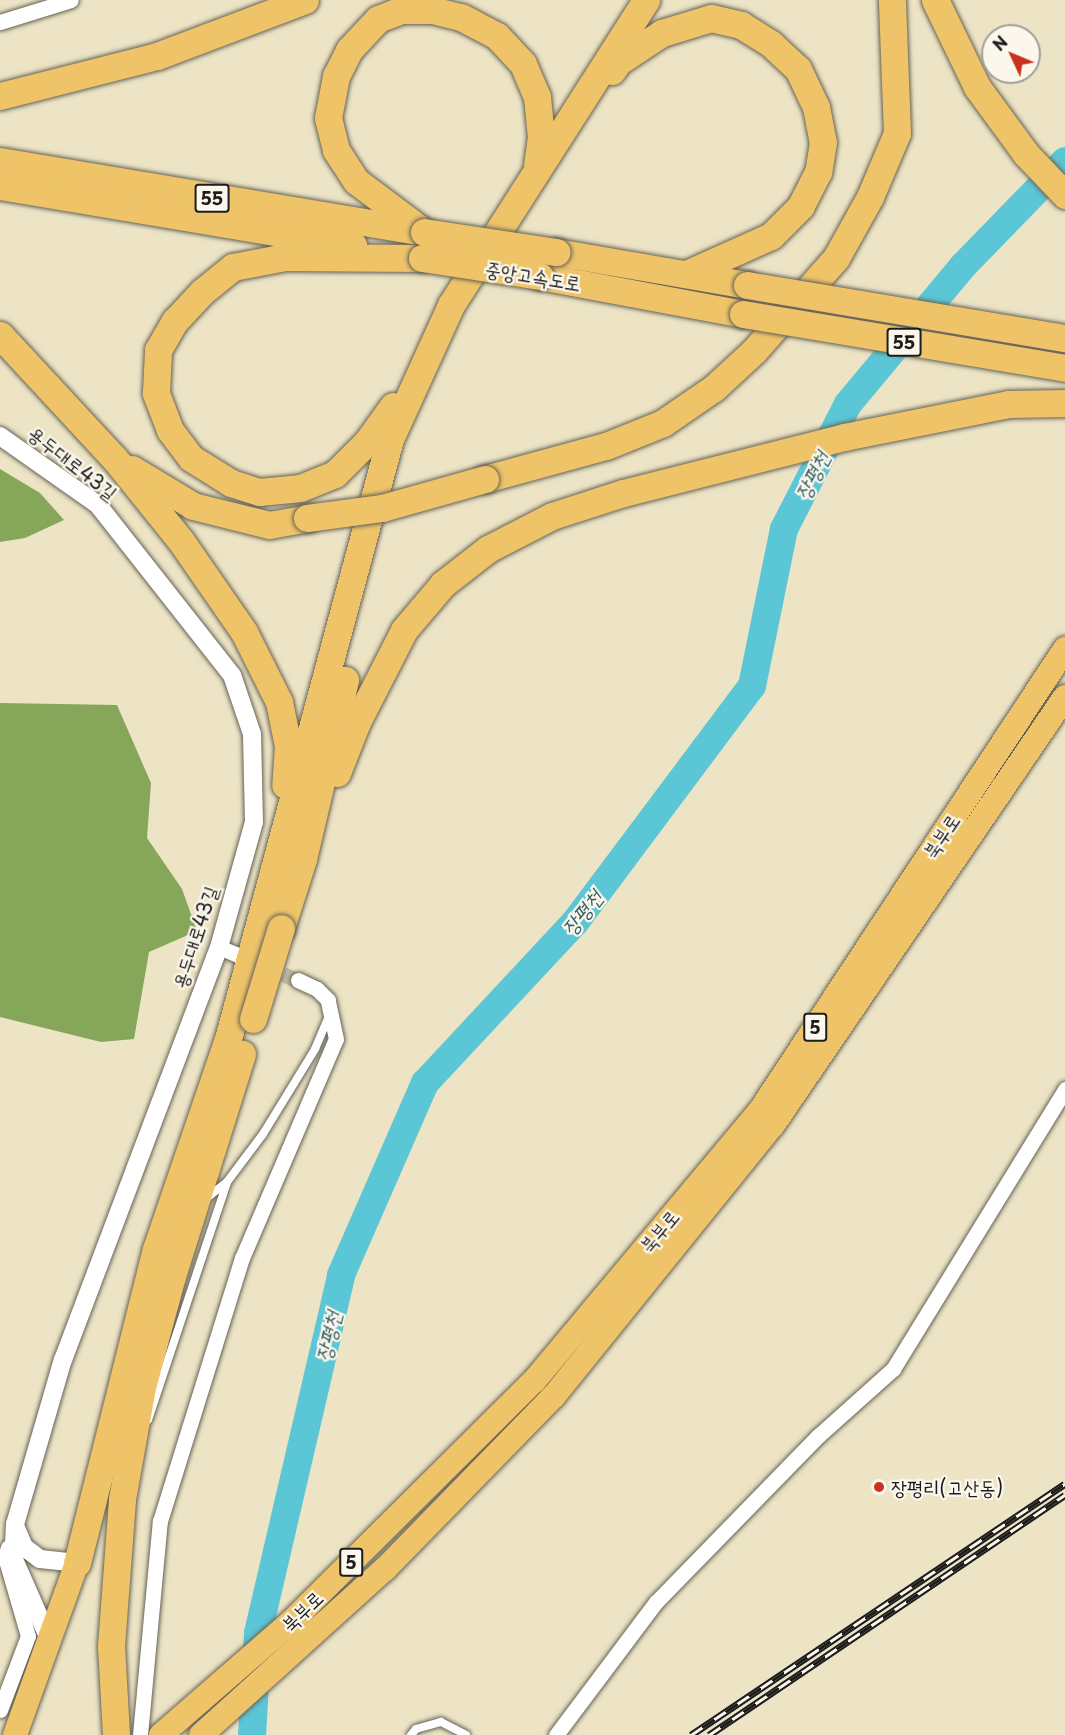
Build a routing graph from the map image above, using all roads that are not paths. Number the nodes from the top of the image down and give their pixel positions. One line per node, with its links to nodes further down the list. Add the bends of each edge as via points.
1 (71, 0): 6 (street)
2 (305, 0): 7 (highway, via 157,56)
3 (646, 0): 9 (highway)
4 (892, 0): 20 (highway, bridge, via 897,133 870,197 836,258 754,351 714,388 663,423 606,446 382,508 269,525 193,506)
5 (935, 0): 11 (highway, via 977,87 1026,154)
6 (0, 22)
7 (0, 96)
8 (0, 161): 12 (highway, 중앙고속도로 / 55)
9 (536, 169): 12 (highway, via 541,137 537,97 523,64 497,36 461,17 432,10 402,10 378,19 349,50 336,76 328,118 336,150 356,181); 16 (highway, via 451,305)
10 (0, 186): 12 (highway, 중앙고속도로 / 55, via 233,223)
11 (1065, 195)
12 (423, 245): 13 (highway, 중앙고속도로 / 55, bridge, via 556,252); 16 (highway, via 285,257 233,267 201,292 175,321 158,350 156,393 170,430 191,458 231,483 259,492 301,488 335,474 366,442); 17 (highway, 중앙고속도로 / 55, bridge, via 540,276)
13 (686, 274): 15 (highway, 중앙고속도로 / 55, bridge); 23 (highway, via 771,236 801,206 818,172 823,142 816,107 798,69 741,25 711,18 662,33 618,62 461,308 426,384 409,436)
14 (0, 334): 20 (highway)
15 (1065, 338)
16 (419, 368): 23 (highway, via 390,439)
17 (1065, 368)
18 (1065, 403): 23 (highway, via 1009,404 844,437 552,516 488,549 443,584 404,630)
19 (0, 436): 24 (street, 용두대로43길, via 98,505 232,675 252,734 254,822)
20 (115, 459): 23 (highway, via 181,542 244,632 279,702 288,746)
21 (1065, 649): 39 (highway, 북부로 / 5, via 760,1111 534,1381 292,1622)
22 (1065, 697): 40 (highway, 북부로 / 5, via 773,1125 554,1396 385,1569)
23 (292, 857): 30 (highway, bridge, via 281,928); 33 (highway, via 156,1249)
24 (219, 947): 25 (street); 32 (street, 용두대로43길, via 63,1359)
25 (238, 955)
26 (298, 980): 27 (street, via 317,989 328,1000)
27 (331, 1012): 29 (lane, via 310,1058 264,1134); 38 (street, via 336,1039 242,1258 160,1521)
28 (1065, 1089): 43 (street, via 893,1369 818,1436 656,1602)
29 (227, 1182): 30 (lane); 31 (lane)
30 (194, 1209): 31 (highway, via 142,1387)
31 (122, 1499): 37 (highway, via 111,1646)
32 (15, 1524): 33 (street, via 24,1547 40,1559); 34 (street, 용두대로43길, via 13,1557); 35 (street, via 5,1557 28,1636)
33 (76, 1563): 34 (highway)
34 (49, 1639): 36 (highway)
35 (0, 1710)
36 (15, 1735)
37 (116, 1735)
38 (140, 1735)
39 (161, 1735)
40 (201, 1735)
41 (411, 1735): 42 (lane, via 416,1729 441,1722)
42 (466, 1735)
43 (556, 1735)

